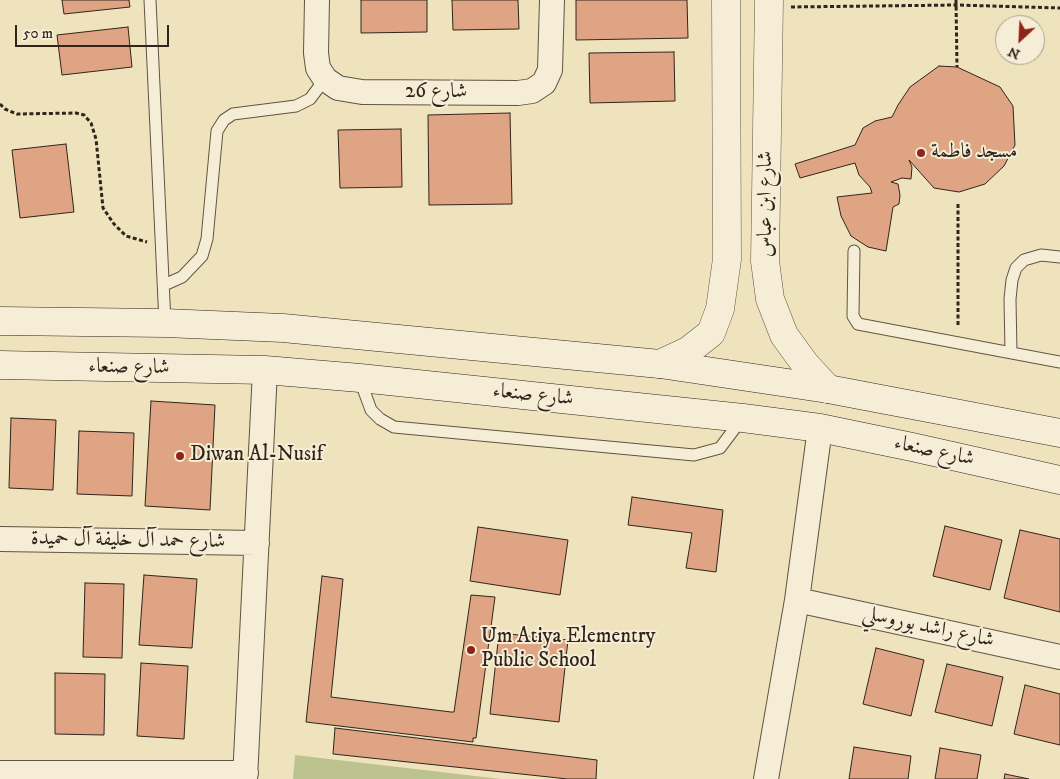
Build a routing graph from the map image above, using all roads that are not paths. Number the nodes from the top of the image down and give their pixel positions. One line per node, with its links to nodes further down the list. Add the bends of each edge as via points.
1 (150, 0): 11 (lane)
2 (317, 0): 6 (street, via 316,53 318,68)
3 (552, 0): 6 (street, شارع 26, via 550,70 544,82 532,91 362,92 338,88)
4 (726, 0): 9 (main road, شارع ابن عباس)
5 (769, 3): 10 (main road, شارع ابن عباس)
6 (325, 79): 11 (lane, via 310,99 296,106 233,114 224,120 217,131 214,148 207,239 202,256 182,277)
7 (854, 252): 14 (lane, via 853,316 858,324)
8 (1060, 257): 14 (lane, via 1041,255 1024,260 1016,268 1010,299)
9 (727, 259): 10 (main road, via 734,274 741,278 757,275); 16 (main road, شارع ابن عباس, via 720,309 711,333 688,351)
10 (765, 261): 20 (main road, شارع ابن عباس, via 770,299 784,335 804,364)
11 (164, 285): 13 (lane)
12 (0, 321): 13 (main road, شارع صنعاء)
13 (166, 323): 16 (main road, شارع صنعاء, via 283,328)
14 (1011, 353): 15 (lane)
15 (1060, 362)
16 (660, 364): 20 (main road, شارع صنعاء)
17 (0, 365): 18 (main road, شارع صنعاء)
18 (265, 370): 19 (main road, شارع صنعاء); 30 (street, شارع حمد آل خليفة آل حميدة)
19 (360, 378): 22 (main road, شارع صنعاء); 22 (lane, via 372,410 394,427 694,455 720,448)
20 (828, 389): 21 (main road, شارع صنعاء)
21 (921, 406): 23 (main road, شارع صنعاء); 26 (main road, via 934,420 934,430 930,439)
22 (743, 418): 24 (main road, شارع صنعاء)
23 (997, 420): 25 (main road, شارع صنعاء); 27 (main road, via 983,423 974,433 973,447 981,458)
24 (820, 428): 26 (main road, شارع صنعاء); 31 (street)
25 (1060, 432)
26 (912, 447): 27 (main road, شارع صنعاء)
27 (995, 465): 28 (main road, شارع صنعاء)
28 (1060, 480)
29 (0, 539): 30 (street, شارع حمد آل خليفة آل حميدة)
30 (257, 543): 34 (street, شارع حمد آل خليفة آل حميدة)
31 (797, 600): 32 (street, شارع راشد بوروسلي); 35 (street)
32 (1060, 657)
33 (0, 773): 34 (street, شارع حمد آل خليفة آل حميدة)
34 (245, 776)
35 (766, 779)

